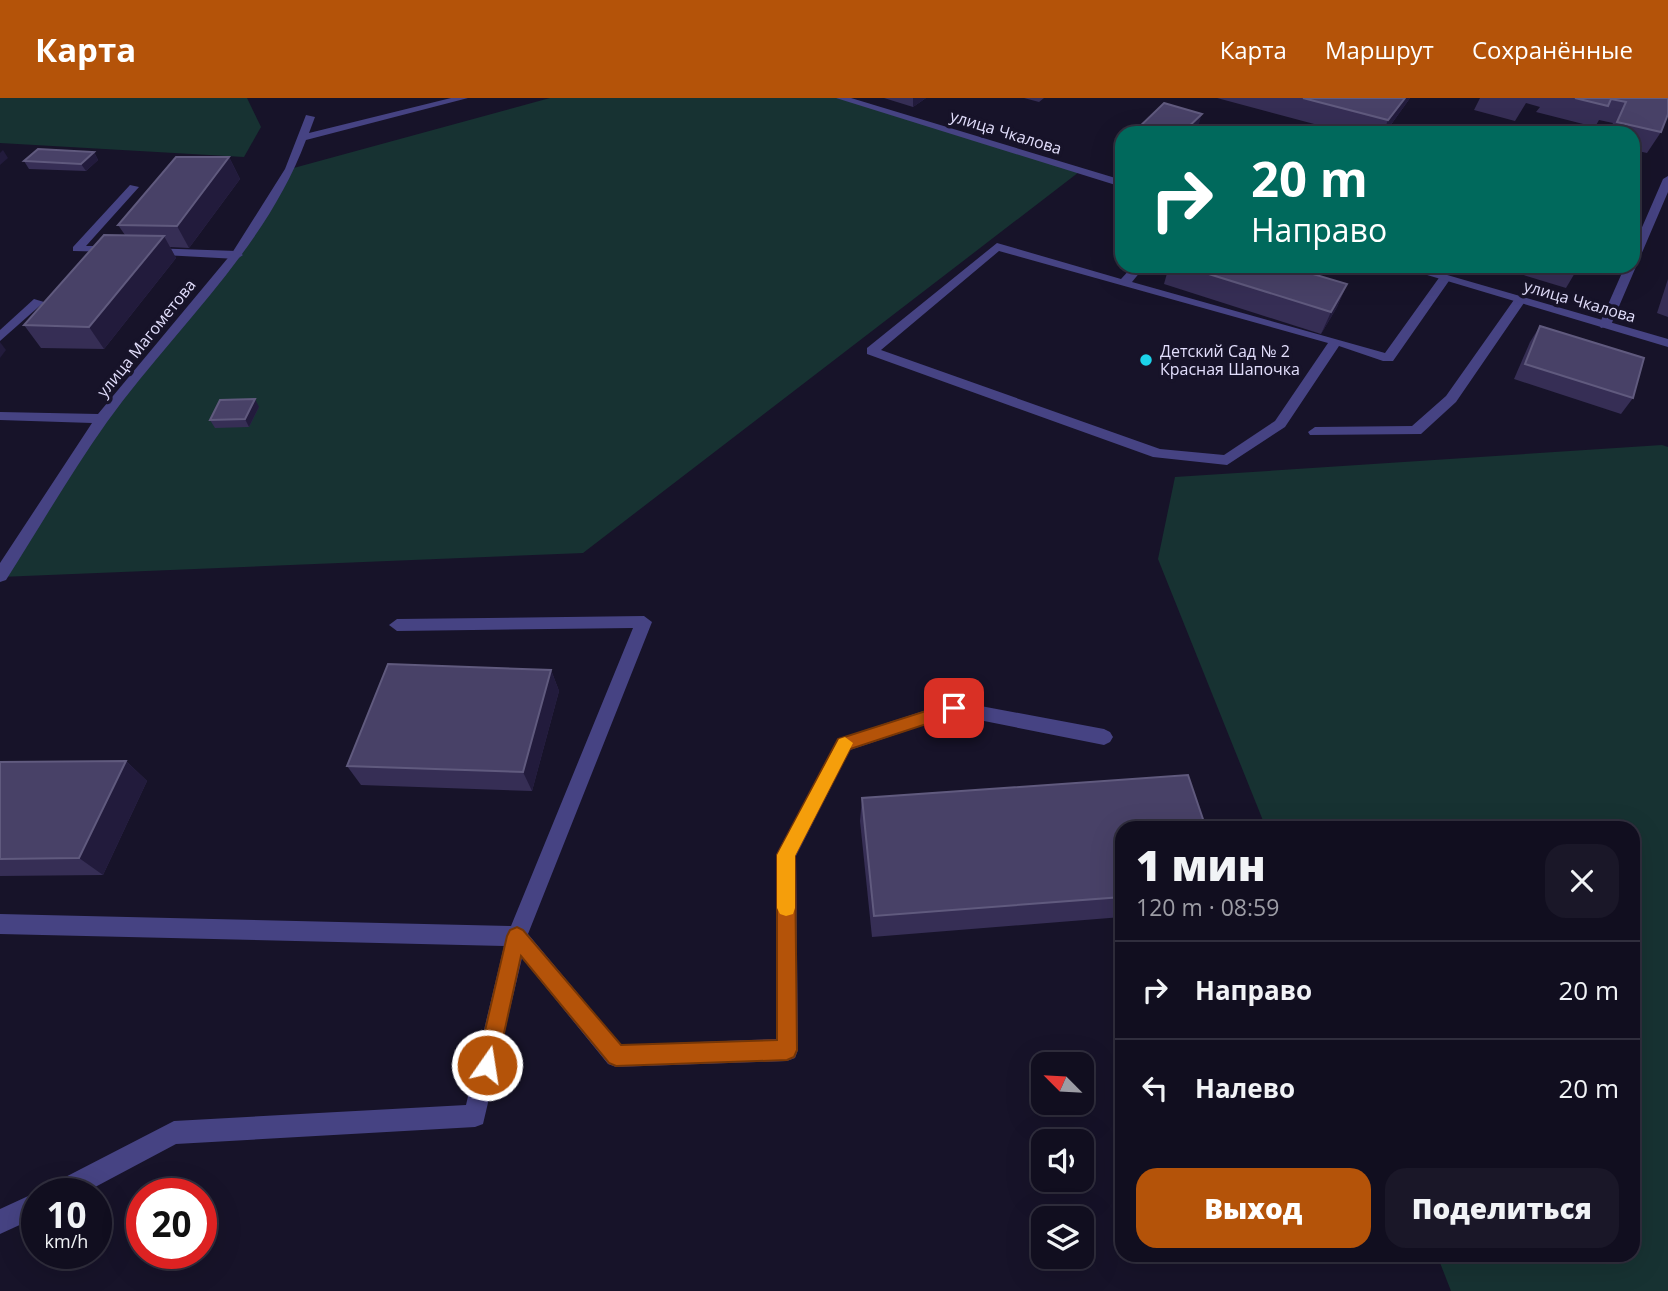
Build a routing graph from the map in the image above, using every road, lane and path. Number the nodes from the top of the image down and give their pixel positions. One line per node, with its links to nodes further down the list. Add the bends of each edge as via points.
1 (463, 98): 4 (street)
2 (841, 98): 6 (street, улица Чкалова)
3 (310, 117): 4 (street, улица Магометова)
4 (302, 138): 9 (street, улица Магометова, via 290,169)
5 (1668, 179): 8 (street)
6 (1115, 182)
7 (134, 187): 9 (street, via 77,249)
8 (1640, 245)
9 (237, 255): 22 (street, улица Магометова)
10 (1133, 273): 14 (street)
11 (1428, 273): 13 (street, улица Чкалова)
12 (1628, 273): 17 (street)
13 (1445, 278): 15 (street, улица Чкалова); 19 (street, via 1388,358)
14 (1124, 284): 19 (street); 19 (street, via 997,247 872,351 1158,454 1227,460 1280,424)
15 (1520, 300): 17 (street, улица Чкалова); 23 (street, via 1451,399 1416,431)
16 (37, 302): 18 (street)
17 (1605, 325): 20 (street, улица Чкалова)
18 (0, 337)
19 (1336, 341)
20 (1668, 343)
21 (0, 416): 22 (street)
22 (102, 419): 24 (street, улица Магометова)
23 (1315, 432)
24 (0, 576)
25 (397, 625): 28 (street, via 644,622)
26 (1104, 737): 28 (street, via 954,708 844,744 786,855 787,1050 616,1056)
27 (0, 924): 28 (street)
28 (517, 936): 29 (street, via 475,1116 174,1133)
29 (87, 1178)
30 (21, 1212): 31 (street)
31 (0, 1222)

